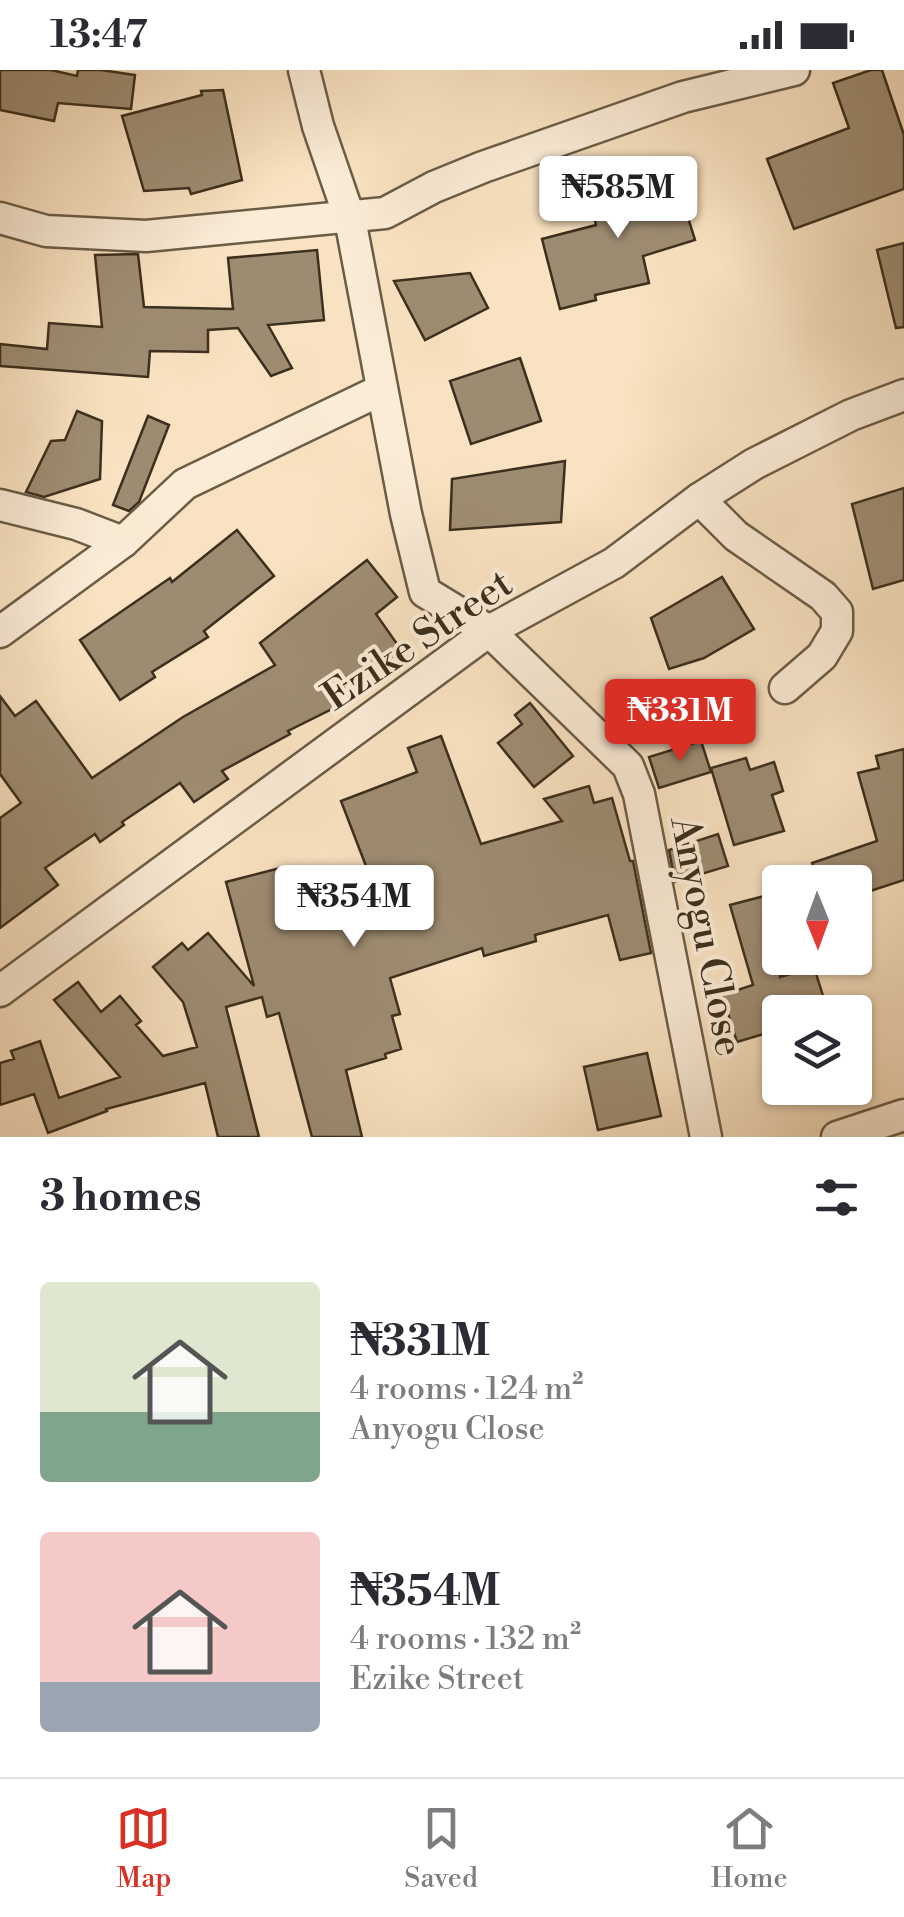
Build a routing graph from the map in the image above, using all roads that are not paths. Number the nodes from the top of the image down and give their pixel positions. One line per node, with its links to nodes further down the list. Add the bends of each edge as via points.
1 (304, 70): 5 (street, Anyogu Close)
2 (794, 70): 3 (street)
3 (705, 80): 5 (street, via 682,97 483,167 385,214)
4 (0, 218): 5 (street, via 46,231 146,236)
5 (350, 219): 6 (street, Anyogu Close)
6 (381, 390): 10 (street, via 185,484); 11 (street, Anyogu Close, via 425,592)
7 (904, 395): 8 (street, Ezike Street, via 850,415)
8 (699, 499): 11 (street, Ezike Street, via 614,562); 13 (street, via 736,536 837,612 838,631 822,656)
9 (0, 505): 10 (street)
10 (124, 542): 12 (street)
11 (488, 631): 14 (street, Ezike Street); 16 (street, Anyogu Close, via 628,766 640,794)
12 (0, 632)
13 (785, 688)
14 (0, 991)
15 (904, 1115): 17 (street)
16 (706, 1137)
17 (837, 1137)

